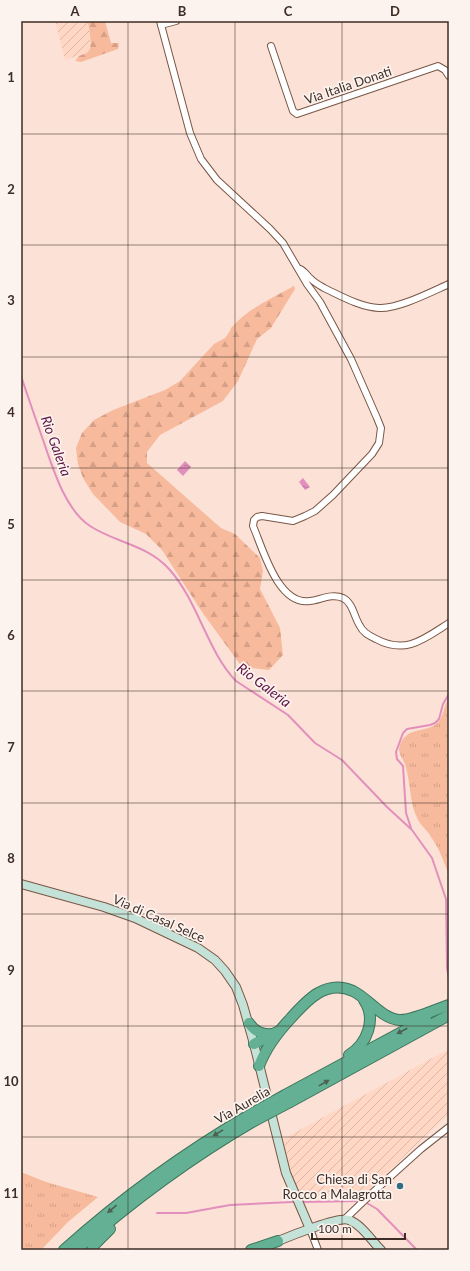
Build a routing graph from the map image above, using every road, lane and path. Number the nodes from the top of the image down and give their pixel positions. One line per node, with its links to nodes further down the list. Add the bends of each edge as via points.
1 (176, 21): 2 (street)
2 (161, 23): 5 (street, via 190,133 201,159 217,180 279,238)
3 (271, 46): 4 (street, Via Italia Donati, via 293,111 297,114 438,66)
4 (449, 76)
5 (298, 269): 6 (street, via 335,293 354,302 378,308 400,304); 7 (street, via 320,302 351,359 378,421 381,436 378,447 369,458 333,495 311,513 293,521 262,516 254,520 253,526 274,577 286,593 299,600 307,602 333,596 345,599 362,630 390,644 411,645)
6 (449, 284)
7 (449, 623)
8 (21, 884): 12 (main road, Via di Casal Selce, via 119,912 205,952 220,964 231,978)
9 (360, 996): 10 (highway, via 398,1020); 13 (highway, via 342,988 322,991 308,999); 16 (highway, via 368,1008 370,1018 368,1032 359,1046 301,1082)
10 (449, 1006): 16 (highway, Via Aurelia, one-way to 16)
11 (448, 1016): 16 (highway, Via Aurelia, one-way to 11)
12 (248, 1023): 13 (highway, via 259,1033); 14 (main road, Via di Casal Selce)
13 (274, 1035): 14 (highway, via 263,1045); 15 (highway)
14 (254, 1044): 15 (main road, Via di Casal Selce)
15 (259, 1066): 21 (main road, Via di Casal Selce, via 286,1172)
16 (287, 1098): 17 (highway, Via Aurelia, bridge)
17 (253, 1117): 19 (highway, Via Aurelia); 23 (highway, Via Aurelia, one-way to 23, via 194,1148 152,1177)
18 (449, 1128): 20 (street, via 421,1149)
19 (156, 1185): 24 (highway, Via Aurelia); 25 (highway, via 100,1238)
20 (345, 1219): 21 (main road); 28 (main road, via 359,1226)
21 (310, 1229): 22 (main road); 27 (street)
22 (278, 1241): 26 (highway)
23 (64, 1250)
24 (76, 1250)
25 (92, 1250)
26 (251, 1250)
27 (318, 1250)
28 (380, 1250)

